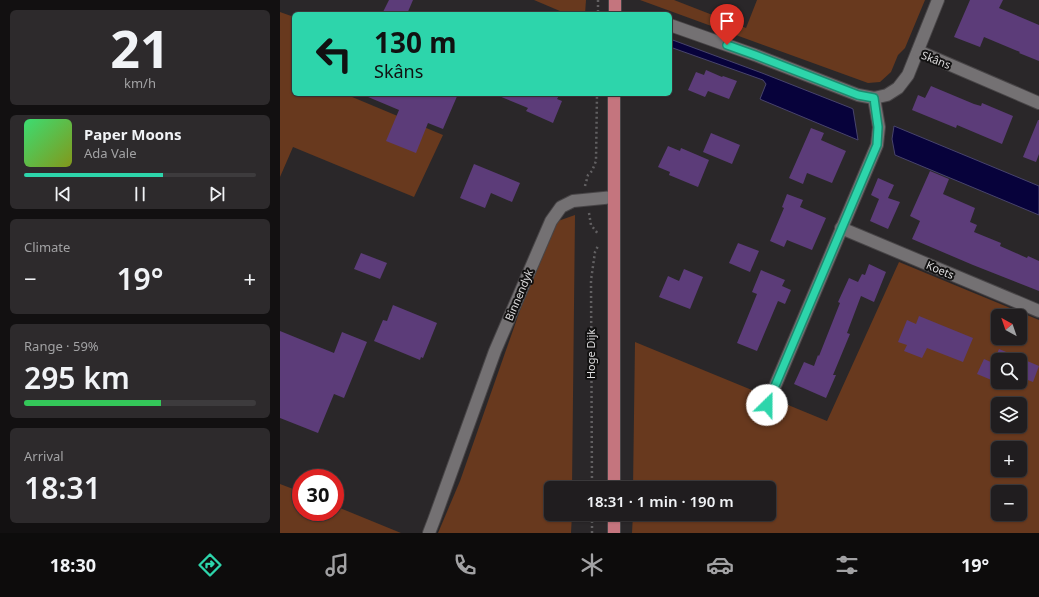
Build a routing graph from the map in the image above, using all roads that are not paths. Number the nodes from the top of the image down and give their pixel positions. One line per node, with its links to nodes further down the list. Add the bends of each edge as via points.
1 (616, 0): 3 (main road)
2 (938, 0): 5 (street)
3 (615, 12)
4 (672, 26): 7 (street, via 858,95)
5 (918, 51): 7 (street, Skâns, via 908,75 898,88 887,95); 8 (street, Skâns)
6 (614, 96): 9 (main road)
7 (874, 98): 10 (street, via 878,127 877,145)
8 (1039, 103)
9 (614, 197): 13 (main road, Hoge Dijk); 15 (street, Binnendyk, via 573,201 561,207 550,221 496,351)
10 (841, 228): 11 (street, Koets); 12 (street)
11 (1039, 311)
12 (767, 405)
13 (614, 481)
14 (614, 521): 16 (main road)
15 (429, 533)
16 (614, 533)

